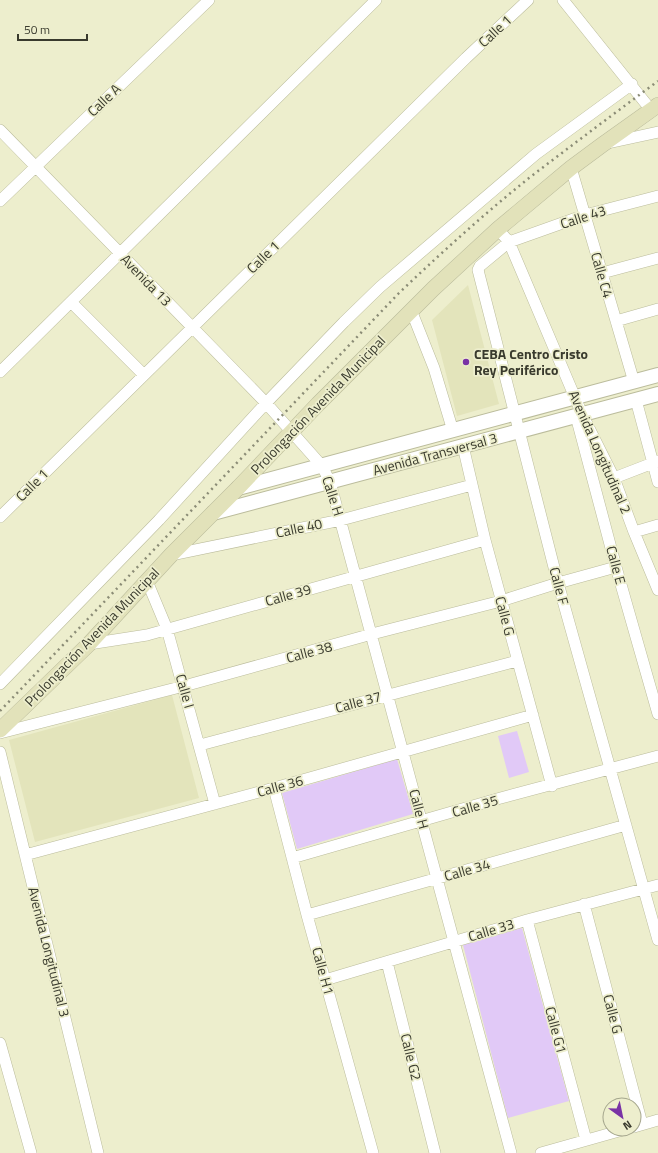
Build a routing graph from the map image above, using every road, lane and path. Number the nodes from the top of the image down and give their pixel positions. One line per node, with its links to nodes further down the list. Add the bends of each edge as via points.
1 (209, 0): 10 (street, Calle A)
2 (376, 0): 17 (street)
3 (528, 0): 24 (street, Calle 1)
4 (563, 0): 5 (street)
5 (632, 84): 6 (street); 32 (street, via 536,154 380,287)
6 (655, 108): 9 (main road, Prolongación Avenida Municipal)
7 (0, 130): 10 (street, Avenida 13)
8 (658, 132): 9 (street)
9 (602, 145): 11 (main road, Prolongación Avenida Municipal)
10 (36, 166): 13 (street, Calle A); 17 (street, Avenida 13)
11 (571, 168): 14 (street, Calle C4); 15 (main road, Prolongación Avenida Municipal)
12 (658, 196): 14 (street, Calle 43)
13 (0, 201)
14 (585, 215): 16 (street, Calle 43); 19 (street, Calle C4)
15 (498, 229): 16 (street, Avenida Longitudinal 2); 22 (main road, Prolongación Avenida Municipal)
16 (509, 242): 30 (street, Avenida Longitudinal 2); 33 (street, Calle F, via 478,270)
17 (120, 254): 20 (street); 24 (street, Avenida 13)
18 (658, 258): 19 (street)
19 (602, 273): 23 (street, Calle C4)
20 (71, 302): 25 (street); 26 (street)
21 (658, 309): 23 (street)
22 (411, 310): 35 (street, via 434,368); 37 (main road, Prolongación Avenida Municipal)
23 (616, 321): 28 (street, Calle C4)
24 (192, 327): 26 (street, Calle 1); 32 (street, Avenida 13)
25 (0, 372)
26 (144, 375): 47 (street, Calle 1)
27 (658, 375): 28 (street, Avenida Transversal 3)
28 (634, 382): 30 (street, Avenida Transversal 3)
29 (658, 394): 31 (street, Avenida Transversal 3)
30 (576, 397): 33 (street, Avenida Transversal 3); 34 (street, Avenida Longitudinal 2)
31 (636, 400): 34 (street, Avenida Transversal 3); 39 (street)
32 (266, 403): 37 (street, Avenida 13); 63 (street, via 159,520)
33 (514, 414): 35 (street, Avenida Transversal 3); 36 (street, Calle F)
34 (579, 415): 36 (street, Avenida Transversal 3); 41 (street, Avenida Longitudinal 2); 53 (street, Calle E)
35 (453, 431): 40 (street, Avenida Transversal 3)
36 (518, 431): 38 (street, Avenida Transversal 3); 56 (street, Calle F)
37 (291, 432): 40 (street, Calle H); 45 (main road, Prolongación Avenida Municipal)
38 (463, 446): 42 (street, Avenida Transversal 3); 44 (street, Calle G)
39 (656, 462): 41 (street); 43 (street)
40 (322, 466): 42 (street, Calle H); 45 (street, Avenida Transversal 3)
41 (614, 478): 50 (street, Avenida Longitudinal 2)
42 (330, 482): 46 (street, Avenida Transversal 3); 48 (street, Calle H)
43 (658, 482)
44 (472, 486): 48 (street, Calle 40); 51 (street, Calle G)
45 (238, 488): 46 (main road, Prolongación Avenida Municipal)
46 (213, 513): 52 (main road, Prolongación Avenida Municipal)
47 (0, 517)
48 (341, 520): 52 (street, Calle 40); 54 (street, Calle H)
49 (658, 526): 50 (street)
50 (634, 532): 57 (street, Avenida Longitudinal 2)
51 (485, 540): 54 (street, Calle 39); 58 (street, Calle G)
52 (171, 555): 55 (main road, Prolongación Avenida Municipal)
53 (616, 567): 56 (street, Calle 38); 66 (street, Calle E)
54 (356, 576): 59 (street, Calle 39); 60 (street, Calle H)
55 (147, 581): 59 (street, Calle I); 61 (main road, Prolongación Avenida Municipal)
56 (558, 583): 58 (street, Calle 38); 73 (street, Calle F)
57 (658, 590)
58 (501, 601): 60 (street, Calle 38); 62 (street, Calle G)
59 (167, 629): 61 (street, Calle 39, via 147,635); 64 (street, Calle I)
60 (372, 634): 64 (street, Calle 38); 65 (street, Calle H)
61 (89, 644): 68 (main road, Prolongación Avenida Municipal)
62 (517, 661): 65 (street, Calle 37); 67 (street, Calle G)
63 (0, 684)
64 (184, 686): 68 (street, Calle 38); 69 (street, Calle I)
65 (388, 694): 69 (street, Calle 37); 70 (street, Calle H)
66 (658, 714)
67 (533, 715): 70 (street, Calle 36); 74 (street, Calle G)
68 (0, 732)
69 (200, 745): 76 (street, Calle I)
70 (403, 751): 75 (street, Calle 36); 77 (street, Calle H)
71 (0, 752): 79 (street, Avenida Longitudinal 3)
72 (658, 756): 73 (street, Calle 35)
73 (610, 769): 74 (street, Calle 35); 78 (street, Calle F)
74 (552, 786): 77 (street, Calle 35)
75 (274, 788): 76 (street, Calle 36); 80 (street, Calle H1)
76 (215, 804): 79 (street, Calle 36)
77 (422, 821): 80 (street, Calle 35); 81 (street, Calle H)
78 (626, 825): 81 (street, Calle 34); 83 (street, Calle F)
79 (26, 855): 98 (street, Avenida Longitudinal 3)
80 (292, 858): 85 (street, Calle H1)
81 (437, 879): 85 (street, Calle 34); 88 (street, Calle H)
82 (658, 884): 83 (street, Calle 33)
83 (644, 888): 84 (street, Calle 33); 87 (street, Calle F)
84 (584, 904): 86 (street, Calle 33); 92 (street, Calle G)
85 (307, 915): 90 (street, Calle H1)
86 (527, 920): 88 (street, Calle 33); 96 (street, Calle G1)
87 (658, 940)
88 (454, 941): 89 (street, Calle 33); 101 (street, Calle H)
89 (387, 962): 90 (street, Calle 33); 100 (street, Calle G2)
90 (325, 980): 99 (street, Calle H1)
91 (0, 1043): 97 (street)
92 (631, 1097)
93 (658, 1120): 94 (street)
94 (642, 1125)
95 (602, 1136): 96 (street)
96 (586, 1140): 102 (street)
97 (31, 1153)
98 (98, 1153)
99 (373, 1153)
100 (435, 1153)
101 (511, 1153)
102 (541, 1153)

